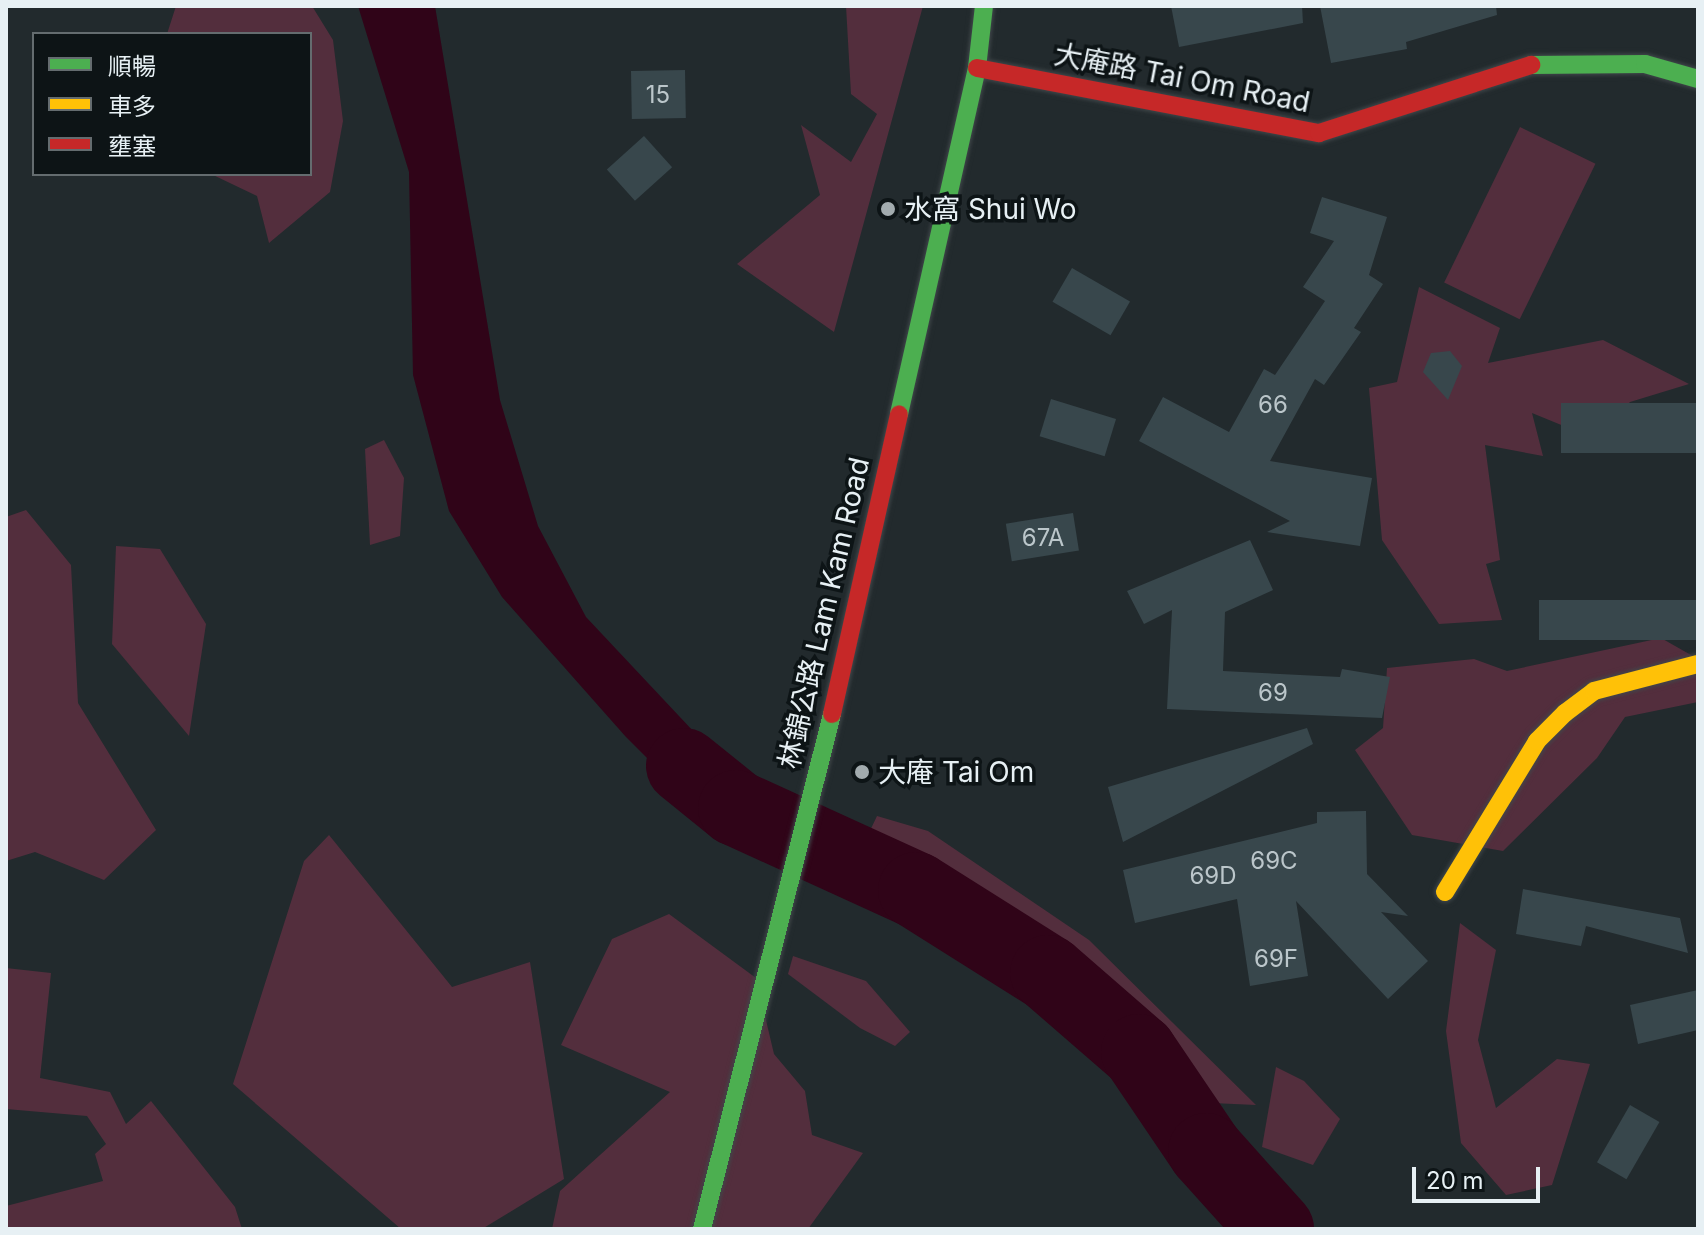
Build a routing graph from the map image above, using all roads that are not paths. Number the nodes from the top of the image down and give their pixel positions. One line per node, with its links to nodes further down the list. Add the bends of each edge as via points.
1 (984, 6): 2 (main road, 林錦公路 Lam Kam Road)
2 (977, 68): 3 (main road, 大庵路 Tai Om Road, via 1319,133 1365,124 1516,65 1645,64); 6 (main road, 林錦公路 Lam Kam Road, via 795,880)
3 (1698, 79)
4 (1698, 664): 5 (main road, via 1594,691 1567,711 1537,741)
5 (1445, 892)
6 (702, 1229)

